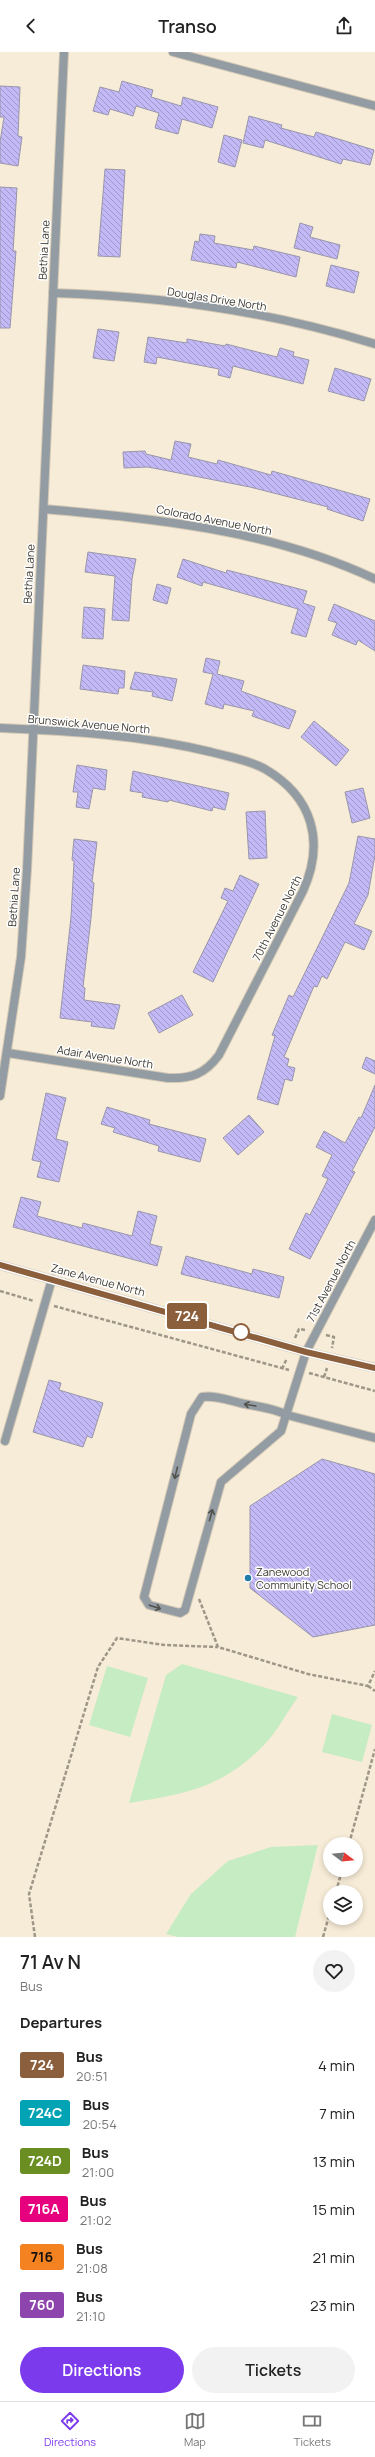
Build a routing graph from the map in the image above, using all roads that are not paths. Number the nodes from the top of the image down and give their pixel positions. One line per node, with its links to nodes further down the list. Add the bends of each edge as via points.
1 (64, 52): 4 (street, Bethia Lane)
2 (173, 52): 3 (street)
3 (375, 106)
4 (53, 293): 5 (street, Douglas Drive North, via 171,302 259,316); 6 (street, Bethia Lane)
5 (375, 344)
6 (44, 509): 7 (street, Colorado Avenue North, via 138,517 242,534 339,562); 9 (street, Bethia Lane)
7 (375, 579)
8 (0, 728): 9 (street, Brunswick Avenue North)
9 (33, 729): 10 (street, Brunswick Avenue North, via 118,735 183,745); 11 (street, Bethia Lane, via 21,957)
10 (246, 761): 12 (street, 70th Avenue North, via 280,779 295,792 313,829 312,872 219,1055)
11 (8, 1053): 12 (street, Adair Avenue North, via 168,1078); 13 (street, Bethia Lane)
12 (200, 1075)
13 (0, 1096)
14 (375, 1220): 17 (street, 71st Avenue North)
15 (0, 1265): 16 (street, Zane Avenue North)
16 (52, 1279): 17 (street, Zane Avenue North); 21 (street)
17 (306, 1352): 18 (street, Zane Avenue North); 19 (street, 71st Avenue North)
18 (375, 1368)
19 (287, 1414): 19 (street, 71st Avenue North, one-way to 19, via 274,1408 213,1396 202,1397 191,1414 144,1597 149,1605 180,1612 185,1610 221,1482 281,1431); 20 (street)
20 (375, 1438)
21 (5, 1441)

